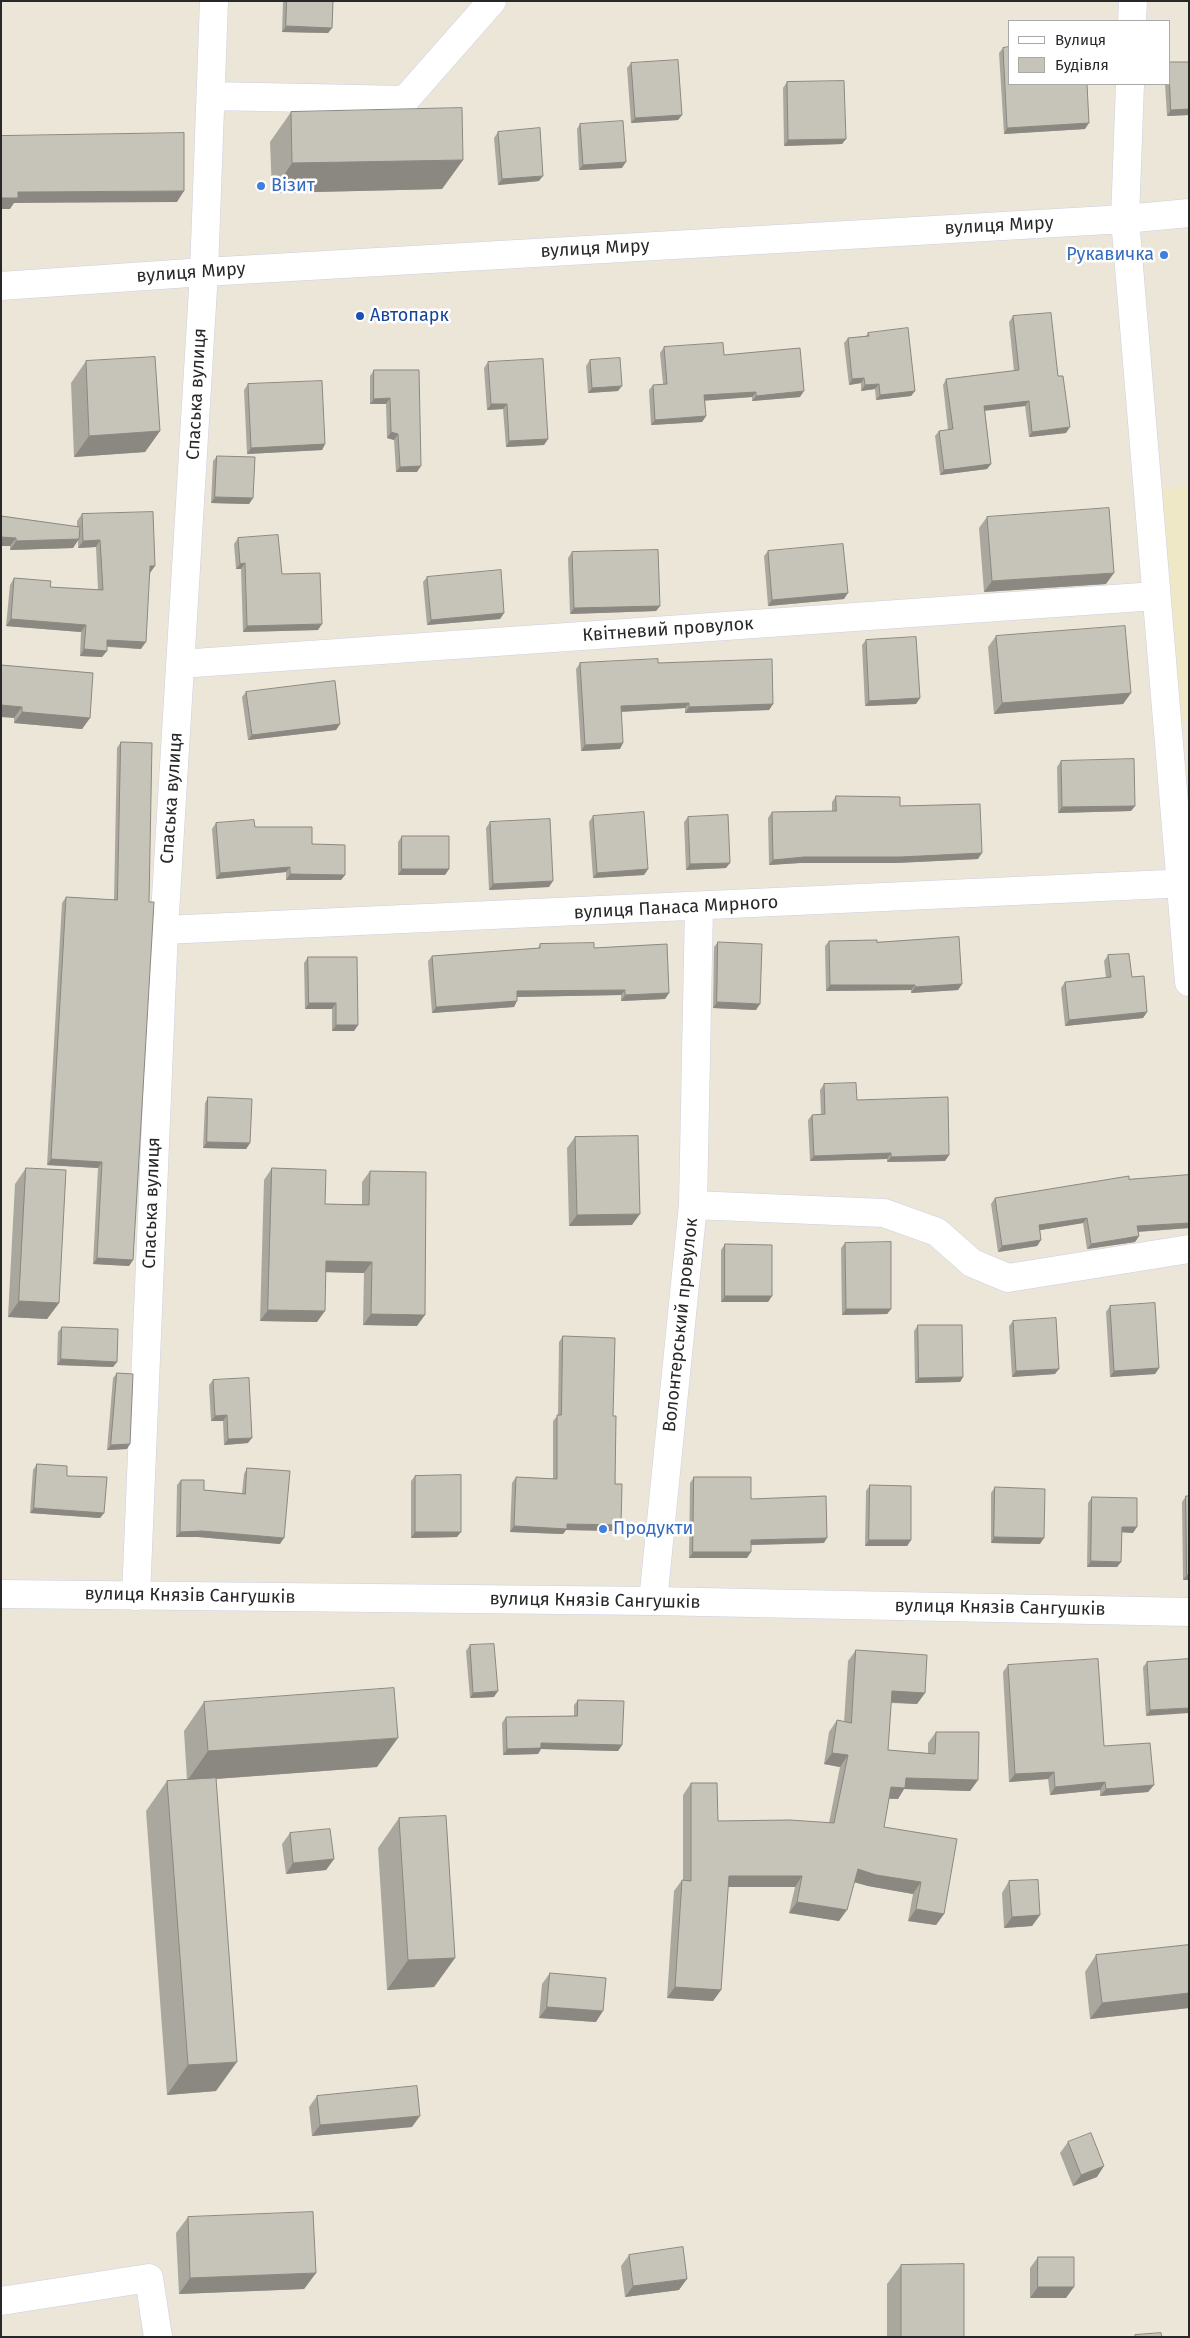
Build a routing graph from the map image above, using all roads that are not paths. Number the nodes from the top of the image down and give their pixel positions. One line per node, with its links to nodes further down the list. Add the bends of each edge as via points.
1 (214, 1): 6 (street, Спаська вулиця)
2 (492, 1): 6 (street, via 405,100)
3 (1133, 1): 4 (street)
4 (1132, 20)
5 (1130, 85): 8 (street)
6 (211, 96): 9 (street, Спаська вулиця)
7 (1189, 213): 8 (street, вулиця Миру)
8 (1125, 219): 9 (street, вулиця Миру); 11 (street)
9 (204, 272): 10 (street, вулиця Миру); 12 (street, Спаська вулиця)
10 (1, 286)
11 (1156, 596): 12 (street, Квітневий провулок); 13 (street)
12 (180, 664): 15 (street, Спаська вулиця)
13 (1184, 884): 14 (street, вулиця Панаса Мирного); 16 (street)
14 (699, 907): 15 (street, вулиця Панаса Мирного); 17 (street)
15 (164, 930): 20 (street, Спаська вулиця)
16 (1189, 982)
17 (693, 1205): 18 (street, Волонтерський провулок, via 884,1213 937,1232 972,1263 1008,1278); 21 (street, Волонтерський провулок)
18 (1189, 1249)
19 (1, 1594): 20 (street, вулиця Князів Сангушків)
20 (136, 1596): 21 (street, вулиця Князів Сангушків)
21 (654, 1602): 22 (street, вулиця Князів Сангушків)
22 (1189, 1612)
23 (1, 2301): 24 (street, via 149,2278)
24 (158, 2337)

